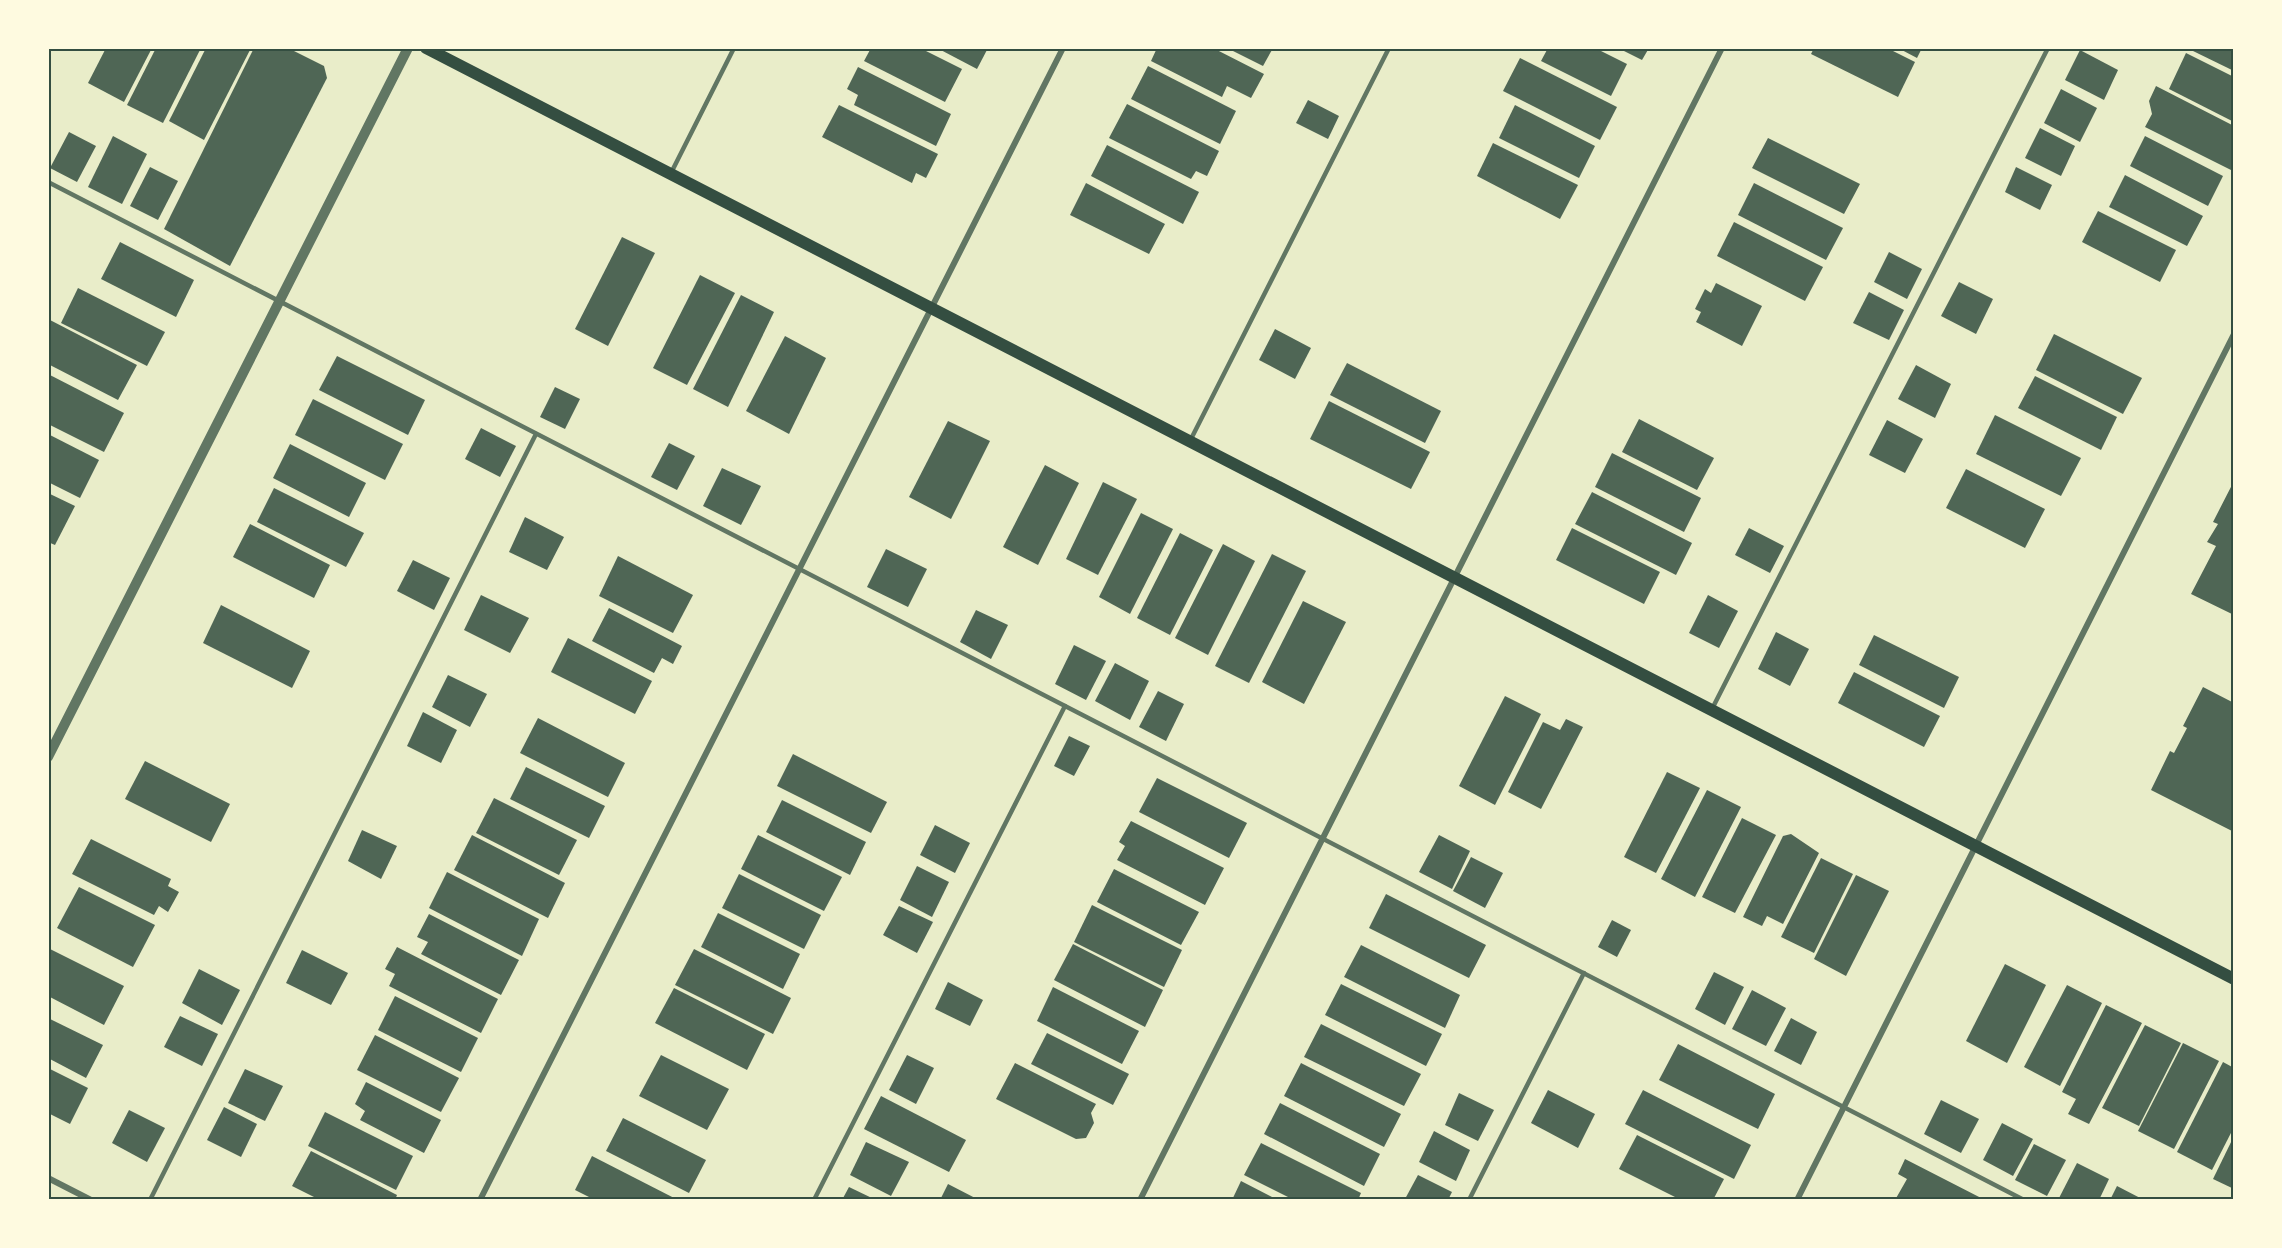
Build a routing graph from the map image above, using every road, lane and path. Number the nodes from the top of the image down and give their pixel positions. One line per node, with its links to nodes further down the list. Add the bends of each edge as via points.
1 (408, 48): 10 (street)
2 (426, 48): 8 (main road)
3 (734, 48): 8 (lane)
4 (1063, 48): 11 (street)
5 (1389, 48): 14 (lane)
6 (1722, 48): 16 (street)
7 (2048, 48): 18 (lane)
8 (670, 175): 11 (main road)
9 (48, 182): 10 (lane)
10 (279, 302): 13 (lane); 19 (street)
11 (931, 309): 14 (main road); 15 (street)
12 (2234, 334): 21 (street)
13 (536, 434): 15 (lane); 27 (lane)
14 (1190, 442): 16 (main road)
15 (799, 569): 17 (lane); 28 (street)
16 (1454, 578): 18 (main road); 20 (street)
17 (1065, 706): 20 (lane); 29 (lane)
18 (1711, 710): 21 (main road)
19 (48, 758)
20 (1322, 838): 22 (lane); 30 (street)
21 (1976, 846): 23 (main road); 24 (street)
22 (1584, 974): 24 (lane); 31 (lane)
23 (2234, 979)
24 (1844, 1107): 32 (street); 33 (lane)
25 (48, 1178): 26 (street)
26 (91, 1200)
27 (150, 1200)
28 (480, 1200)
29 (814, 1200)
30 (1140, 1200)
31 (1469, 1200)
32 (1797, 1200)
33 (2024, 1200)

